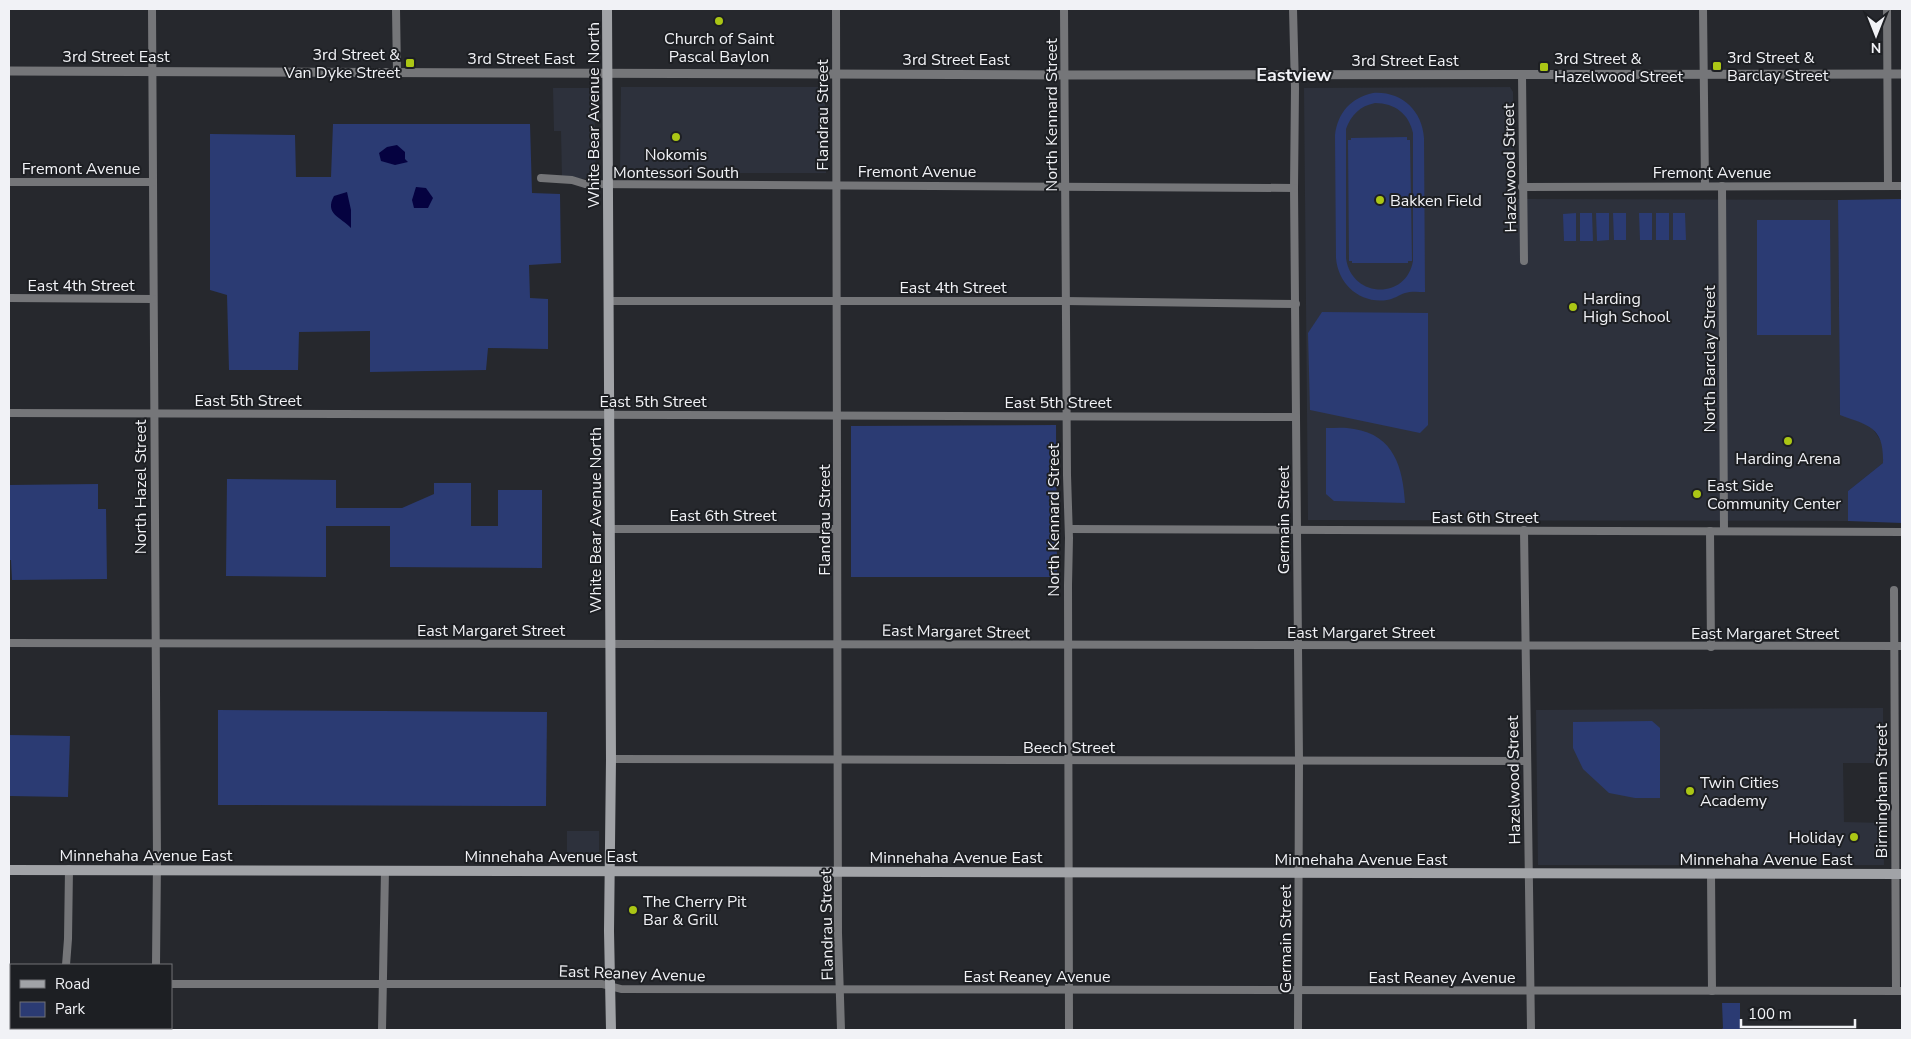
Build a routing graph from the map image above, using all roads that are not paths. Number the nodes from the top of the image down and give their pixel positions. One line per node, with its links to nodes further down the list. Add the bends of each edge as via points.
1 (152, 9): 10 (street, North Hazel Street)
2 (396, 9): 11 (street)
3 (607, 9): 13 (main road, White Bear Avenue North)
4 (836, 9): 12 (street, Flandrau Street)
5 (1064, 9): 16 (street, North Kennard Street)
6 (1293, 9): 17 (street, Germain Street)
7 (1704, 9): 19 (street)
8 (1887, 9): 14 (street)
9 (9, 71): 10 (street, 3rd Street East)
10 (153, 71): 11 (street, 3rd Street East); 22 (street, North Hazel Street)
11 (397, 73): 13 (street, 3rd Street East)
12 (836, 73): 13 (street, 3rd Street East); 16 (street, 3rd Street East); 24 (street, Flandrau Street)
13 (607, 74): 23 (main road, White Bear Avenue North)
14 (1888, 74): 15 (street, 3rd Street East); 19 (street, 3rd Street East); 28 (street)
15 (1902, 74)
16 (1064, 75): 17 (street, 3rd Street East); 25 (street, North Kennard Street)
17 (1294, 75): 18 (street, 3rd Street East); 31 (street, Germain Street)
18 (1522, 75): 19 (street, 3rd Street East); 30 (street, Hazelwood Street)
19 (1705, 75): 26 (street)
20 (541, 178): 23 (street, Fremont Avenue)
21 (9, 182): 22 (street, Fremont Avenue)
22 (152, 182): 34 (street, North Hazel Street)
23 (608, 184): 24 (street, Fremont Avenue); 35 (main road, White Bear Avenue North)
24 (836, 185): 25 (street, Fremont Avenue); 36 (street, Flandrau Street)
25 (1065, 186): 31 (street, Fremont Avenue); 37 (street, North Kennard Street)
26 (1705, 186): 27 (street, Fremont Avenue); 30 (street, Fremont Avenue)
27 (1722, 186): 28 (street, Fremont Avenue); 51 (street, North Barclay Street)
28 (1888, 186): 29 (street, Fremont Avenue)
29 (1902, 186)
30 (1522, 187): 32 (street, Hazelwood Street)
31 (1294, 188): 38 (street, Germain Street)
32 (1524, 261)
33 (9, 298): 34 (street, East 4th Street)
34 (153, 299): 40 (street, North Hazel Street)
35 (610, 301): 36 (street, East 4th Street); 41 (main road, White Bear Avenue North)
36 (837, 301): 37 (street, East 4th Street); 42 (street, Flandrau Street)
37 (1066, 301): 38 (street, East 4th Street); 43 (street, North Kennard Street)
38 (1296, 304): 44 (street, Germain Street)
39 (9, 413): 40 (street, East 5th Street)
40 (154, 413): 41 (street, East 5th Street); 54 (street, North Hazel Street)
41 (609, 415): 42 (street, East 5th Street); 45 (main road, White Bear Avenue North)
42 (837, 415): 43 (street, East 5th Street); 46 (street, Flandrau Street)
43 (1066, 416): 44 (street, East 5th Street); 47 (street, North Kennard Street)
44 (1296, 417): 48 (street, Germain Street)
45 (609, 529): 46 (street, East 6th Street); 57 (main road, White Bear Avenue North)
46 (837, 529): 56 (street, Flandrau Street)
47 (1069, 529): 48 (street, East 6th Street); 58 (street, North Kennard Street)
48 (1297, 530): 49 (street, East 6th Street); 59 (street, Germain Street)
49 (1524, 530): 50 (street, East 6th Street); 62 (street, Hazelwood Street)
50 (1710, 531): 51 (street, East 6th Street); 60 (street)
51 (1724, 531): 52 (street, East 6th Street)
52 (1902, 532)
53 (1894, 590): 61 (street, Birmingham Street)
54 (155, 642): 55 (street, East Margaret Street); 57 (street, East Margaret Street); 71 (street, North Hazel Street)
55 (9, 643)
56 (838, 643): 57 (street, East Margaret Street); 58 (street, East Margaret Street); 64 (street, Flandrau Street)
57 (610, 644): 63 (main road, White Bear Avenue North)
58 (1068, 645): 59 (street, East Margaret Street); 65 (street, North Kennard Street)
59 (1298, 645): 62 (street, East Margaret Street); 66 (street, Germain Street)
60 (1711, 646): 61 (street, East Margaret Street); 62 (street, East Margaret Street)
61 (1898, 646): 68 (street, Birmingham Street)
62 (1526, 647): 67 (street, Hazelwood Street)
63 (611, 759): 64 (street, Beech Street); 73 (main road, White Bear Avenue North)
64 (838, 760): 65 (street, Beech Street); 74 (street, Flandrau Street)
65 (1069, 760): 66 (street, Beech Street); 75 (street, North Kennard Street)
66 (1299, 761): 67 (street, Beech Street); 76 (street, Germain Street)
67 (1527, 761): 77 (street, Hazelwood Street)
68 (1898, 762): 79 (street, Birmingham Street)
69 (9, 870): 70 (main road, Minnehaha Avenue East)
70 (69, 870): 71 (main road, Minnehaha Avenue East); 80 (street)
71 (157, 870): 72 (main road, Minnehaha Avenue East); 81 (street, North Hazel Street)
72 (385, 870): 73 (main road, Minnehaha Avenue East); 83 (street)
73 (611, 871): 74 (main road, Minnehaha Avenue East); 84 (main road, White Bear Avenue North)
74 (838, 872): 75 (main road, Minnehaha Avenue East); 85 (street, Flandrau Street)
75 (1070, 872): 76 (main road, Minnehaha Avenue East); 86 (street, North Kennard Street)
76 (1299, 874): 77 (main road, Minnehaha Avenue East); 87 (street, Germain Street)
77 (1528, 874): 78 (main road, Minnehaha Avenue East); 90 (street, Hazelwood Street)
78 (1711, 874): 79 (main road, Minnehaha Avenue East); 88 (street)
79 (1899, 874): 89 (street, Birmingham Street)
80 (66, 964)
81 (156, 964)
82 (172, 984): 83 (street, East Reaney Avenue)
83 (384, 984): 84 (street, East Reaney Avenue, via 602,984); 91 (street)
84 (611, 987): 85 (street, East Reaney Avenue); 92 (main road, White Bear Avenue North)
85 (841, 990): 86 (street, East Reaney Avenue); 93 (street, Flandrau Street)
86 (1070, 990): 87 (street, East Reaney Avenue); 94 (street, North Kennard Street)
87 (1298, 990): 90 (street, East Reaney Avenue); 95 (street, Germain Street)
88 (1712, 991): 89 (street, East Reaney Avenue); 90 (street, East Reaney Avenue)
89 (1899, 991)
90 (1531, 992): 96 (street, Hazelwood Street)
91 (382, 1030)
92 (611, 1030)
93 (841, 1030)
94 (1069, 1030)
95 (1298, 1030)
96 (1531, 1030)

